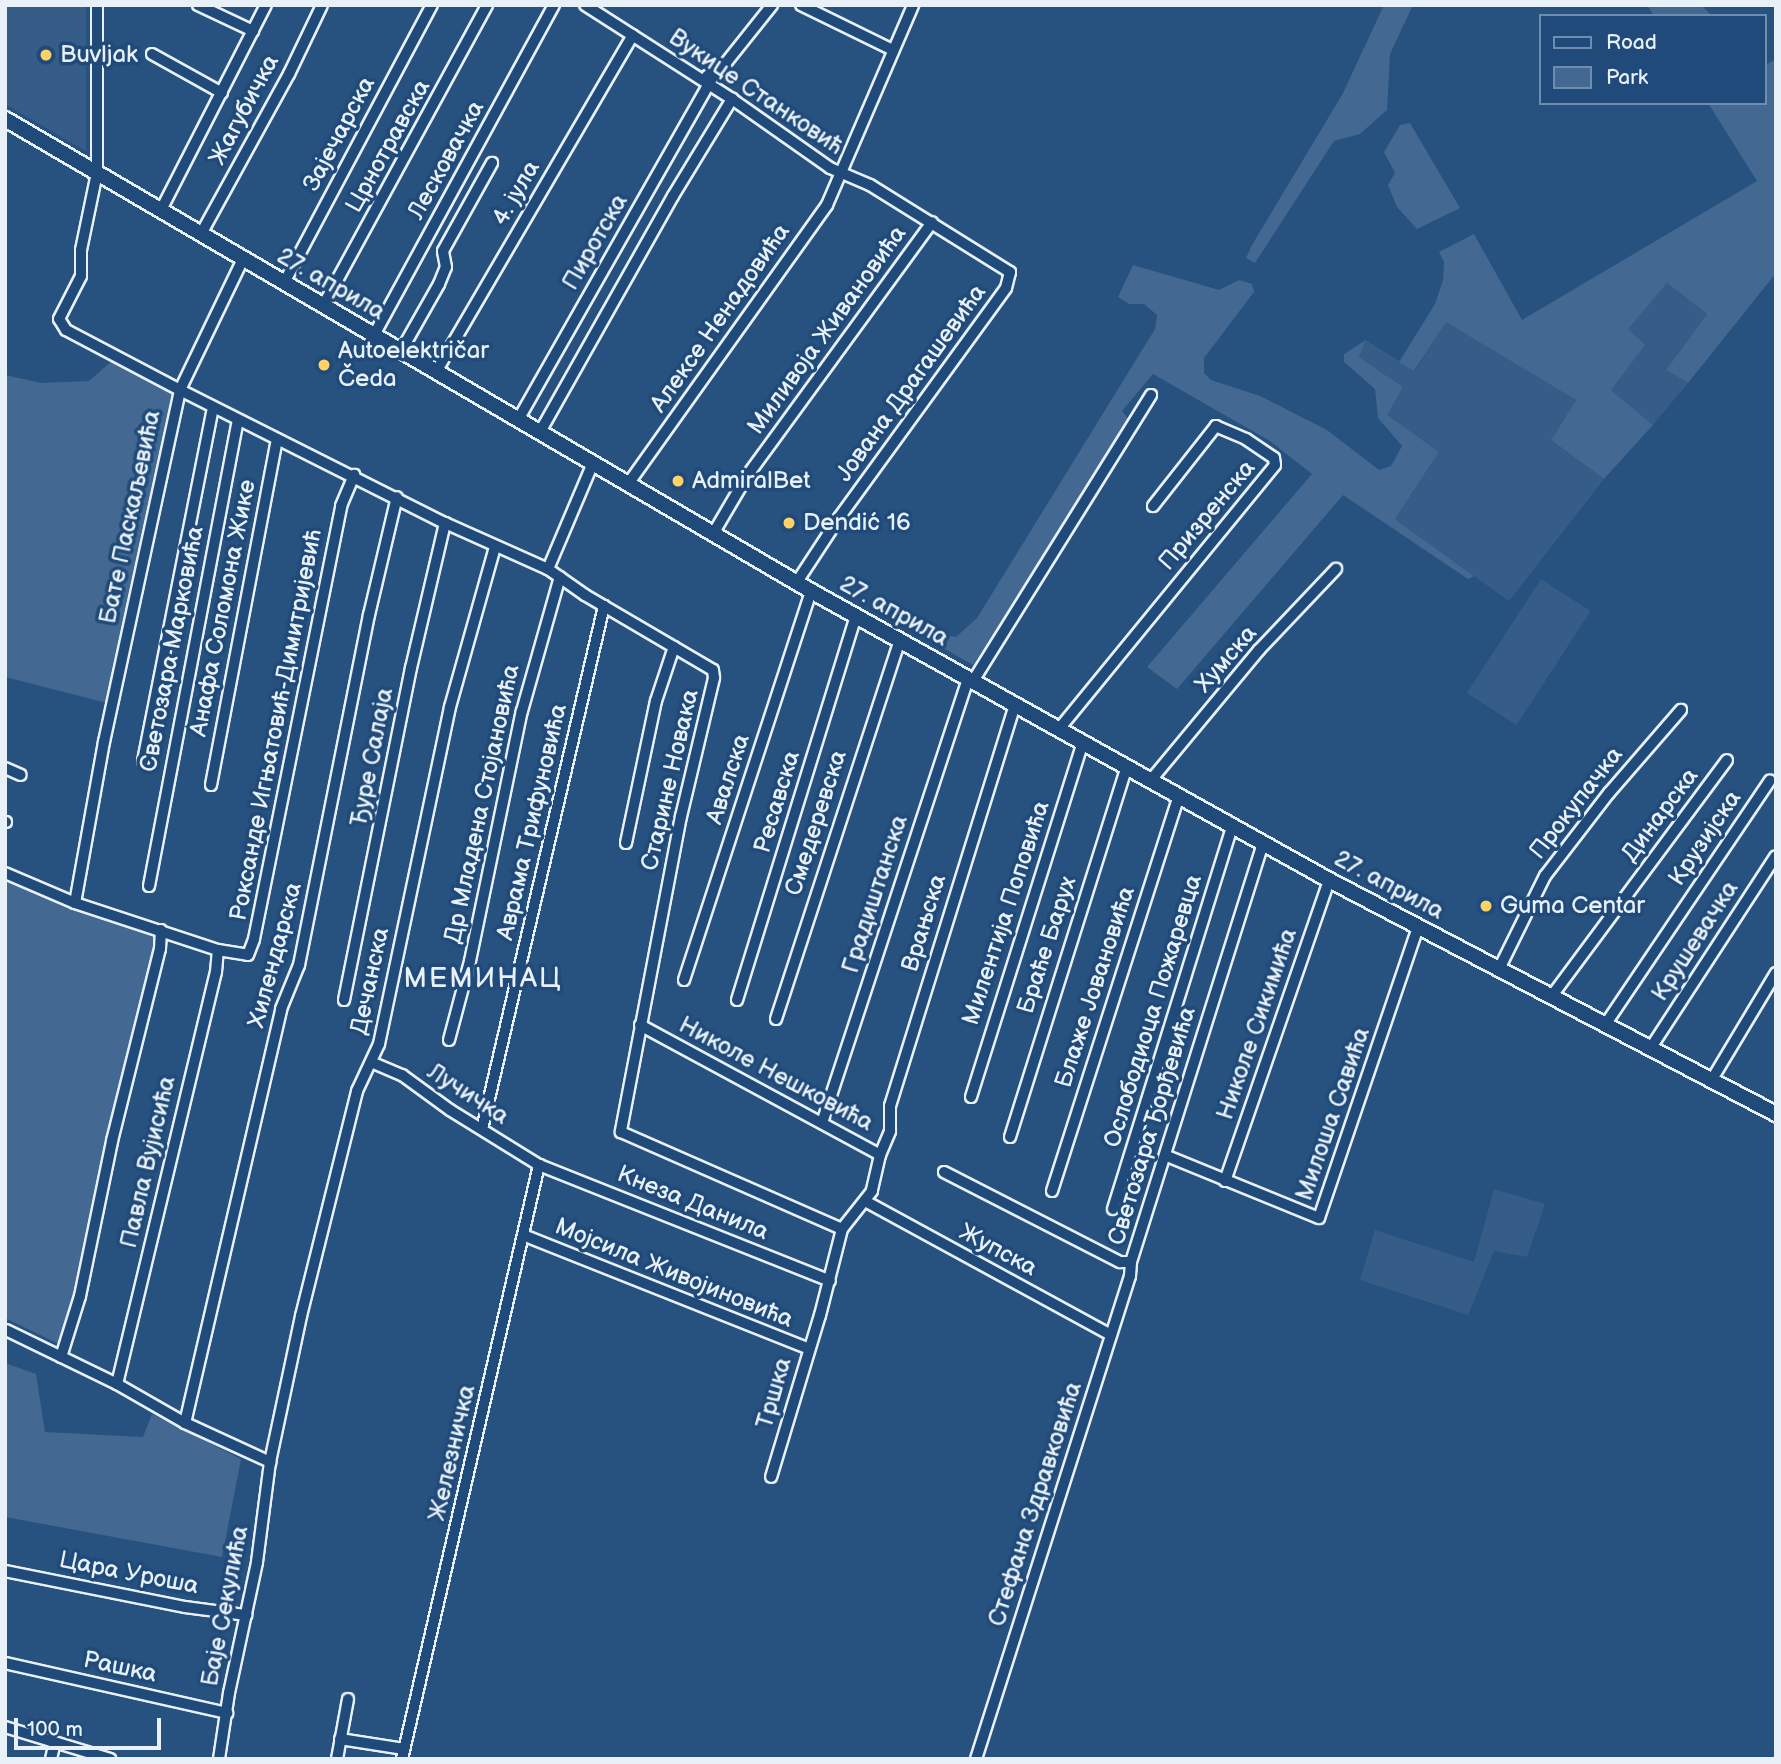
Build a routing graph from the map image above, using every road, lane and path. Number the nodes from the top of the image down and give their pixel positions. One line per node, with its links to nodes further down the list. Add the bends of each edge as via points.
1 (97, 5): 21 (street)
2 (198, 5): 12 (street)
3 (266, 5): 12 (street)
4 (322, 5): 25 (street, Жагубичка)
5 (432, 5): 28 (street, Зајечарска)
6 (487, 5): 29 (street, Црнотравска)
7 (554, 5): 30 (street, Лесковачка)
8 (772, 5): 16 (street, Пиротска)
9 (801, 5): 14 (street)
10 (913, 5): 14 (street, Алексе Ненадовића)
11 (591, 7): 13 (street, Вукице Станковић)
12 (253, 32): 17 (street)
13 (633, 35): 16 (street, Вукице Станковић, via 696,76); 32 (street, 4. јула)
14 (893, 50): 22 (street, Алексе Ненадовића)
15 (152, 54): 17 (street)
16 (714, 76): 18 (street); 18 (street, Вукице Станковић); 37 (street, Пиротска)
17 (222, 93): 23 (street)
18 (728, 97): 22 (street, Вукице Станковић); 38 (street)
19 (5, 119): 21 (main road, 27. априла)
20 (492, 163): 31 (street, via 443,251 446,267 439,284)
21 (97, 173): 23 (main road, 27. априла); 33 (street, Бате Паскаљевића, via 81,250 81,276 61,311 61,325)
22 (842, 173): 24 (street, Вукице Станковић); 42 (street, Алексе Ненадовића, via 827,205)
23 (161, 210): 25 (main road, 27. априла)
24 (932, 222): 27 (street, Вукице Станковић, via 1007,269); 46 (street, Миливоја Живановића, via 747,476)
25 (201, 234): 26 (main road, 27. априла)
26 (243, 259): 28 (main road, 27. априла); 33 (street)
27 (1010, 277): 51 (street, Јована Драгашевића)
28 (284, 283): 29 (main road, 27. априла)
29 (323, 306): 30 (main road, 27. априла)
30 (374, 335): 31 (main road, 27. априла)
31 (401, 351): 32 (main road, 27. априла)
32 (436, 372): 37 (main road, 27. априла)
33 (180, 390): 35 (street, Старине Новака); 78 (street, Бате Паскаљевића, via 107,729)
34 (1151, 395): 57 (street, Градиштанска)
35 (214, 408): 36 (street, Старине Новака); 63 (street)
36 (238, 420): 39 (street, Старине Новака); 77 (street, Светозара Марковића)
37 (519, 420): 38 (main road, 27. априла)
38 (540, 432): 40 (main road, 27. априла)
39 (277, 439): 41 (street, Старине Новака); 69 (street, Анафа Соломона Жике)
40 (593, 463): 42 (main road, 27. априла); 48 (street)
41 (354, 475): 43 (street, Старине Новака); 81 (street, Роксанде Игњатовић-Димитријевић, via 341,506 251,950 248,955)
42 (628, 484): 46 (main road, 27. априла)
43 (397, 497): 45 (street, Старине Новака); 117 (street, Хилендарска, via 299,965 281,1009)
44 (1153, 506): 60 (street, Призренска, via 1216,426 1274,458 1275,465)
45 (445, 523): 47 (street, Старине Новака); 86 (street, Ђуре Салаја)
46 (713, 534): 51 (main road, 27. априла)
47 (495, 547): 48 (street, Старине Новака); 93 (street, Дечанска, via 450,707 379,1044)
48 (548, 569): 50 (street, Старине Новака)
49 (1336, 569): 67 (street, Хумска, via 1259,650)
50 (560, 577): 53 (street, Старине Новака); 91 (street, Др Младена Стојановића, via 522,711)
51 (797, 582): 52 (main road, 27. априла)
52 (811, 591): 54 (main road, 27. априла); 84 (street, Авалска)
53 (604, 606): 56 (street, Старине Новака); 98 (street, Аврама Трифуновића)
54 (856, 616): 55 (main road, 27. априла); 87 (street, Ресавска)
55 (900, 640): 57 (main road, 27. априла); 88 (street, Смедеревска)
56 (674, 647): 72 (street, via 656,701); 89 (street, Старине Новака, via 713,670 714,678)
57 (970, 680): 58 (main road, 27. априла); 97 (street, Градиштанска)
58 (1015, 705): 60 (main road, 27. априла); 100 (street, Врањска, via 897,1081 889,1111 889,1138)
59 (1681, 710): 82 (street, Прокупачка, via 1545,876)
60 (1059, 729): 61 (main road, 27. априла)
61 (1083, 742): 64 (main road, 27. априла); 95 (street, Милентија Поповића)
62 (1727, 760): 85 (street, Динарска)
63 (143, 761)
64 (1127, 767): 67 (main road, 27. априла); 99 (street, Браће Барух)
65 (5, 768): 66 (street)
66 (21, 775)
67 (1151, 780): 70 (main road, 27. априла)
68 (1770, 780): 90 (street, Крузијска)
69 (211, 785)
70 (1179, 796): 71 (main road, 27. априла); 105 (street, Блаже Јовановића)
71 (1232, 826): 73 (main road, 27. априла); 107 (street, Ослободиоца Пожаревца)
72 (626, 843)
73 (1263, 843): 76 (main road, 27. априла); 101 (street, Светозара Ђорђевића)
74 (1776, 856): 92 (street, Крушевачка)
75 (5, 873): 78 (street)
76 (1329, 880): 79 (main road, 27. априла); 104 (street, Николе Сикимића)
77 (149, 886)
78 (75, 903): 80 (street)
79 (1418, 927): 82 (main road, 27. априла); 104 (street, Милоша Савића, via 1320,1218)
80 (161, 930): 81 (street); 115 (street, via 79,1296)
81 (218, 950): 116 (street, Павла Вујисића)
82 (1499, 969): 85 (main road, 27. априла)
83 (1776, 973): 94 (street)
84 (684, 980)
85 (1551, 997): 90 (main road, 27. априла)
86 (344, 1000)
87 (737, 1000)
88 (776, 1019)
89 (639, 1025): 97 (street, Николе Нешковића); 108 (street, Старине Новака, via 621,1132)
90 (1605, 1025): 92 (main road, 27. априла)
91 (449, 1040)
92 (1650, 1049): 94 (main road, 27. априла)
93 (371, 1062): 98 (street, Лучичка, via 402,1075); 118 (street, Дечанска, via 357,1091 340,1153)
94 (1711, 1082): 96 (main road, 27. априла)
95 (971, 1097)
96 (1776, 1114)
97 (822, 1122): 100 (street, Николе Нешковића)
98 (482, 1129): 102 (street, Лучичка)
99 (1010, 1136)
100 (880, 1155): 106 (street, Николе Нешковића, via 877,1178)
101 (1167, 1156): 104 (street); 110 (street, Светозара Ђорђевића)
102 (539, 1165): 109 (street, Железничка); 111 (street, Кнеза Данила)
103 (944, 1172): 110 (street, Светозара Ђорђевића, via 1121,1262)
104 (1225, 1181)
105 (1052, 1191)
106 (865, 1201): 108 (street, Николе Нешковића); 113 (street, Жупска)
107 (1113, 1209)
108 (842, 1229): 111 (street, Николе Нешковића)
109 (523, 1236): 114 (street, Мојсила Живојиновића); 128 (street, Железничка)
110 (1132, 1262): 113 (street, Стефана Здравковића)
111 (830, 1281): 114 (street, Тршка)
112 (6, 1330): 115 (street)
113 (1111, 1335): 133 (street, Стефана Здравковића)
114 (809, 1349): 119 (street, Тршка)
115 (61, 1356): 116 (street)
116 (117, 1384): 117 (street)
117 (184, 1423): 118 (street)
118 (270, 1462): 121 (street, Баје Секулића)
119 (771, 1477)
120 (5, 1571): 121 (street, Цара Уроша)
121 (246, 1615): 124 (street, Баје Секулића)
122 (5, 1663): 124 (street, Рашка)
123 (348, 1699): 126 (street)
124 (227, 1713): 131 (street, Баје Секулића)
125 (5, 1727): 127 (street)
126 (340, 1739): 128 (street, Железничка); 132 (street)
127 (55, 1742): 129 (street); 130 (street)
128 (403, 1754)
129 (51, 1759)
130 (110, 1759)
131 (219, 1759)
132 (337, 1759)
133 (976, 1759)

